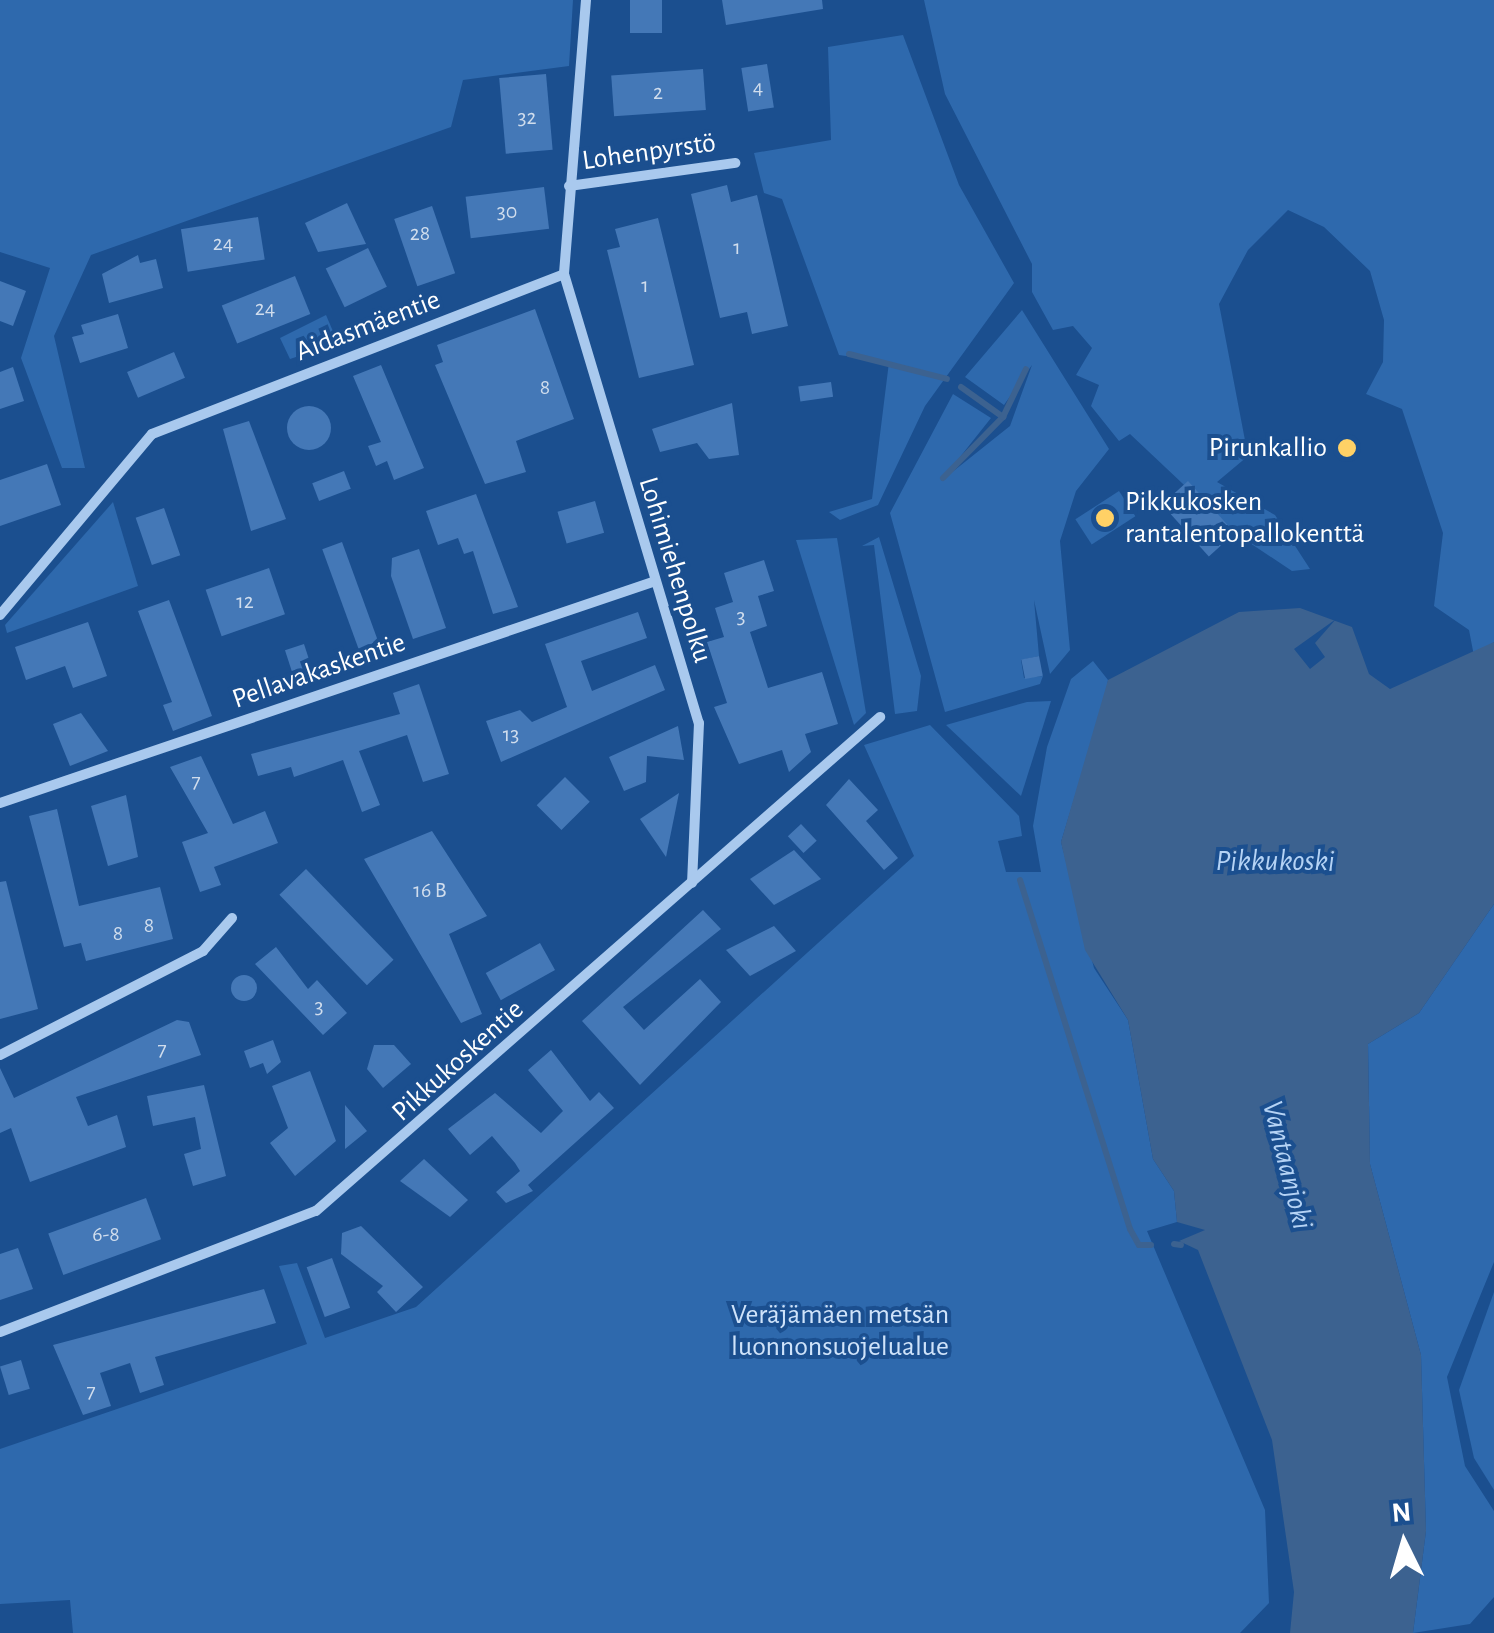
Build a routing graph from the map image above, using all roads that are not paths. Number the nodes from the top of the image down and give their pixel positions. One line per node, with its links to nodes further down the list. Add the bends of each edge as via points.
1 (586, 0): 3 (street)
2 (735, 163): 3 (street, Lohenpyrstö)
3 (569, 186): 4 (street)
4 (564, 274): 5 (street, Lohimiehenpolku); 6 (street, Aidasmäentie, via 152,434)
5 (653, 582): 8 (street, Pellavakaskentie); 9 (street, Lohimiehenpolku, via 702,740)
6 (0, 615)
7 (880, 717): 9 (street, Pikkukoskentie)
8 (0, 802)
9 (692, 883): 12 (street, Pikkukoskentie, via 316,1211)
10 (232, 918): 11 (street, via 203,952)
11 (0, 1055)
12 (0, 1332)

